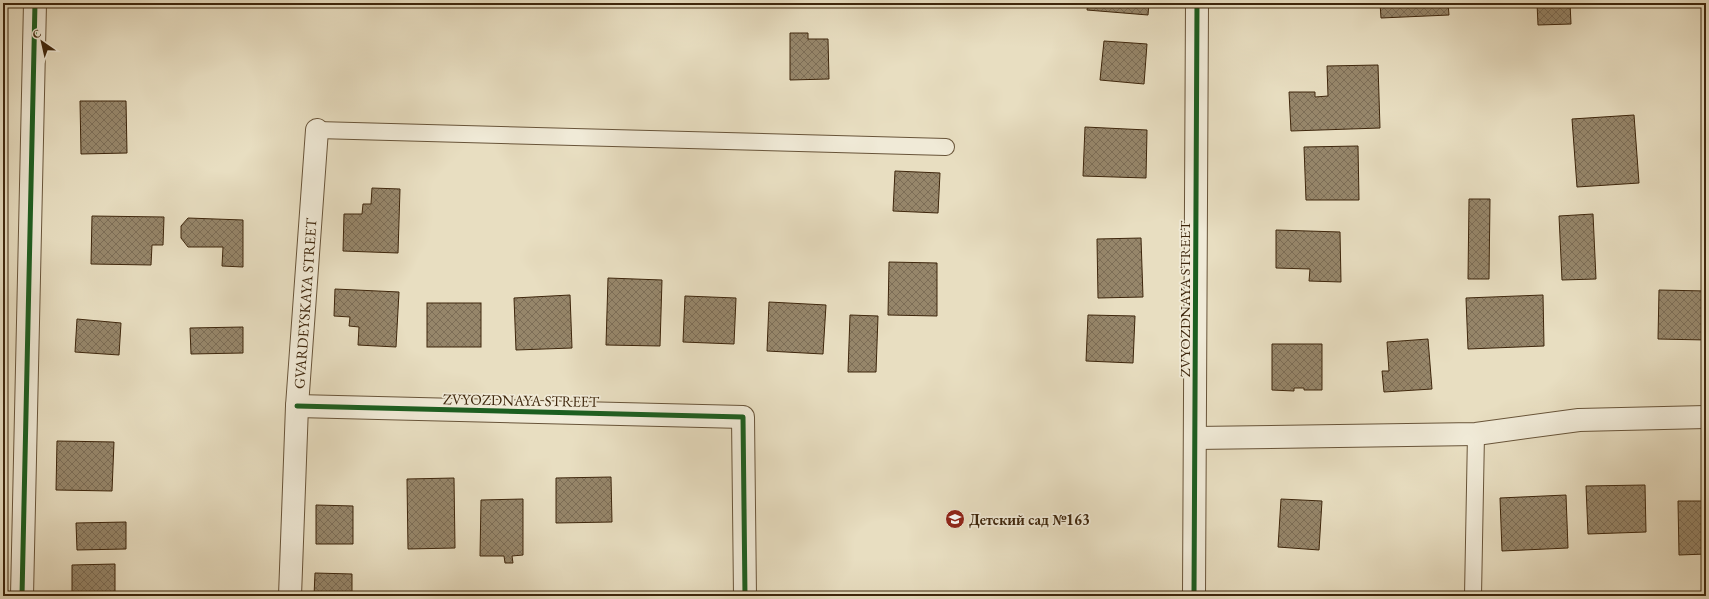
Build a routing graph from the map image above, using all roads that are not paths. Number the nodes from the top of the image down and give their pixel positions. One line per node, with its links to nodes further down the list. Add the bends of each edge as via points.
1 (35, 3): 9 (street)
2 (1197, 3): 8 (street, ZVYOZDNAYA STREET)
3 (317, 130): 4 (lane); 5 (street, GVARDEYSKAYA STREET)
4 (946, 147)
5 (297, 406): 10 (street, GVARDEYSKAYA STREET); 11 (street, ZVYOZDNAYA STREET, via 743,417)
6 (1706, 417): 7 (street, via 1579,420)
7 (1476, 434): 8 (street); 13 (lane)
8 (1195, 438): 12 (street, ZVYOZDNAYA STREET)
9 (22, 596)
10 (290, 596)
11 (745, 596)
12 (1194, 596)
13 (1473, 596)

